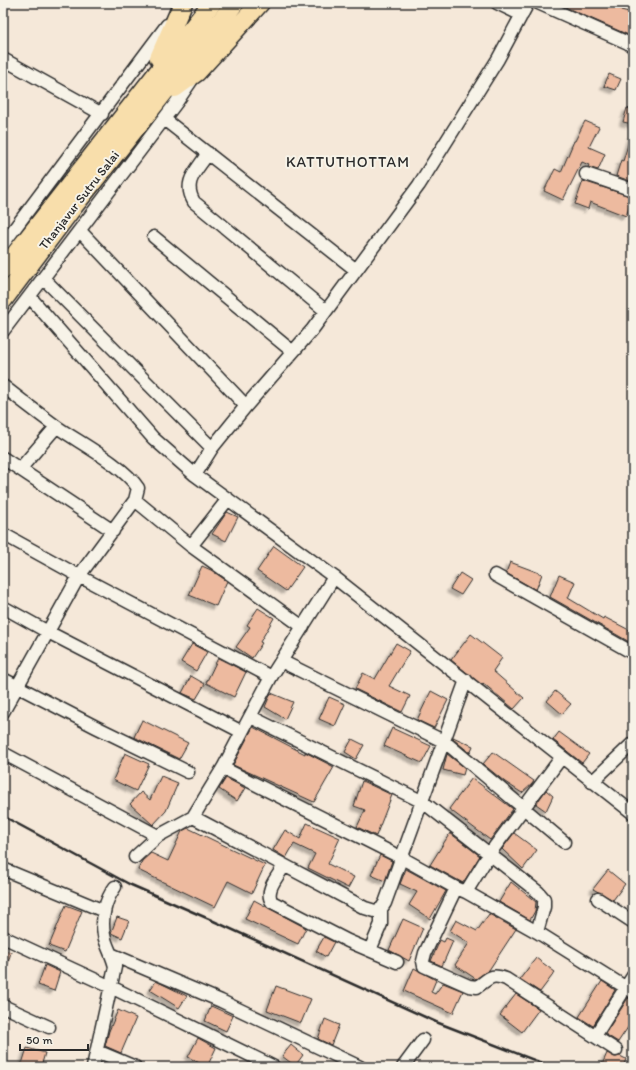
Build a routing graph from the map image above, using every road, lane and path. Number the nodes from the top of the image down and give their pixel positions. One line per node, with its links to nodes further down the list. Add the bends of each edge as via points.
1 (183, 3): 12 (highway); 14 (street)
2 (212, 3): 12 (highway)
3 (235, 3): 13 (highway)
4 (260, 3): 11 (highway)
5 (498, 3): 8 (street)
6 (528, 3): 8 (street)
7 (538, 3): 9 (street)
8 (522, 15): 23 (street, via 498,59 419,186)
9 (633, 47)
10 (3, 59): 14 (street)
11 (197, 72): 13 (highway); 15 (street)
12 (148, 85): 22 (highway, Thanjavur Sutru Salai)
13 (157, 102): 26 (highway, Thanjavur Sutru Salai)
14 (102, 114): 21 (street)
15 (164, 119): 16 (street); 19 (street)
16 (208, 153): 23 (street); 27 (street, via 188,184 194,202)
17 (586, 174): 18 (street)
18 (633, 190)
19 (80, 231): 24 (street); 31 (street)
20 (154, 236): 29 (street)
21 (3, 244)
22 (3, 270)
23 (356, 270): 27 (street)
24 (43, 278): 25 (street); 33 (street)
25 (30, 297): 28 (street); 36 (street, via 153,438)
26 (3, 300)
27 (326, 311): 29 (street)
28 (3, 331)
29 (293, 352): 31 (street)
30 (3, 386): 32 (street)
31 (246, 406): 33 (street)
32 (56, 427): 35 (street); 37 (street, via 133,480 138,488)
33 (212, 448): 36 (street)
34 (3, 458): 35 (street)
35 (20, 469): 39 (street)
36 (195, 475): 38 (street)
37 (135, 500): 39 (street); 41 (street)
38 (228, 500): 41 (street); 44 (street)
39 (113, 531): 43 (street)
40 (3, 534): 43 (street)
41 (191, 546): 46 (street)
42 (494, 575): 48 (street)
43 (79, 576): 47 (street); 50 (street)
44 (334, 577): 46 (street); 52 (street)
45 (3, 607): 47 (street)
46 (303, 627): 49 (street)
47 (48, 632): 53 (street); 56 (street)
48 (633, 653)
49 (281, 661): 50 (street); 57 (street)
50 (271, 677): 55 (street)
51 (3, 679): 53 (street)
52 (466, 680): 57 (street); 60 (street)
53 (16, 686): 54 (street); 62 (street)
54 (3, 712)
55 (250, 717): 56 (street); 64 (street)
56 (242, 732): 61 (street)
57 (445, 742): 64 (street); 65 (street)
58 (633, 743): 63 (street)
59 (3, 753): 68 (street)
60 (561, 758): 63 (street); 65 (street)
61 (223, 768): 67 (street); 72 (street)
62 (188, 772)
63 (592, 782): 66 (street)
64 (423, 802): 70 (street); 72 (street)
65 (524, 808): 69 (street); 70 (street)
66 (633, 813)
67 (193, 818): 68 (street); 73 (street)
68 (158, 836): 71 (street)
69 (564, 842)
70 (490, 853): 76 (street); 81 (street, via 544,899)
71 (135, 857)
72 (402, 858): 76 (street); 78 (street)
73 (284, 866): 78 (street, via 365,908 375,911); 83 (street, via 269,892 272,902)
74 (3, 869): 79 (street)
75 (115, 887): 79 (street)
76 (461, 890): 81 (street); 91 (street, via 425,953 424,966 469,986 477,987 496,975 506,979)
77 (598, 899): 80 (street)
78 (381, 909): 83 (street, via 381,924)
79 (104, 911): 84 (street, via 104,935)
80 (633, 922)
81 (537, 932): 88 (street)
82 (3, 937): 87 (street)
83 (370, 950): 85 (street)
84 (113, 955): 87 (street, via 115,967); 98 (street, via 221,1001)
85 (397, 962)
86 (633, 976): 88 (street)
87 (112, 987): 94 (street); 97 (street)
88 (629, 989): 91 (street)
89 (3, 1006): 90 (street)
90 (49, 1027)
91 (595, 1036): 93 (street)
92 (422, 1040): 99 (street)
93 (616, 1050)
94 (97, 1051): 95 (street); 96 (street)
95 (93, 1067)
96 (135, 1067)
97 (274, 1067)
98 (360, 1067)
99 (403, 1067)

